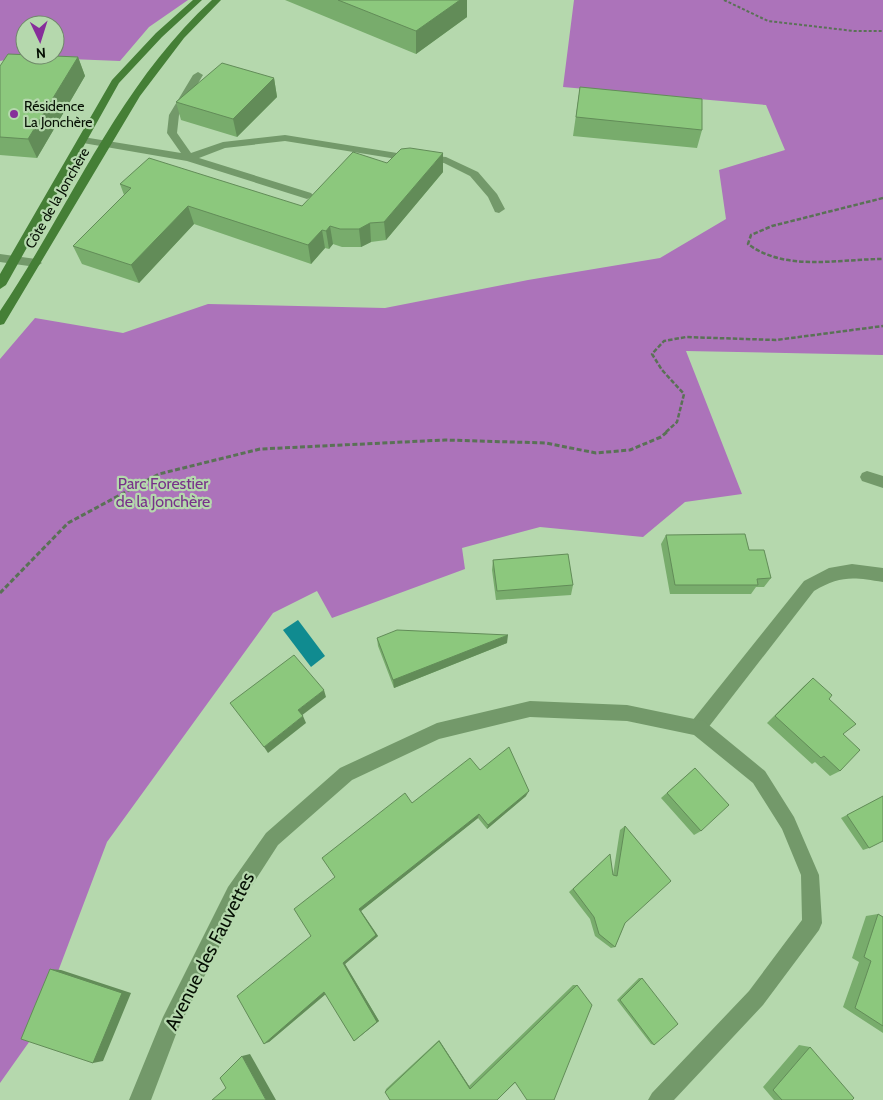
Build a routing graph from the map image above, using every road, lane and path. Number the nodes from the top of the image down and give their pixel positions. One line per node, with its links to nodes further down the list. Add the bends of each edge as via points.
1 (198, 0): 6 (street, Côte de la Jonchère, via 159,35 116,82)
2 (217, 0): 7 (street, Côte de la Jonchère, via 164,55 126,107)
3 (724, 0): 4 (path, via 768,21 854,31)
4 (883, 31)
5 (198, 75): 8 (street, via 174,115 172,134)
6 (83, 140): 7 (street); 14 (street, Côte de la Jonchère)
7 (106, 143): 8 (street); 15 (street, Côte de la Jonchère)
8 (189, 158): 9 (street); 11 (street, via 223,145 285,138 397,156 446,160 474,174)
9 (307, 195)
10 (883, 198): 13 (path, via 772,226 751,235 748,244 754,251 781,259)
11 (499, 208)
12 (0, 258): 14 (street)
13 (883, 259)
14 (14, 260): 15 (street); 16 (street, Côte de la Jonchère)
15 (36, 263): 17 (street, Côte de la Jonchère)
16 (0, 285)
17 (0, 321)
18 (883, 326): 22 (path, via 776,340 686,338 664,341 652,354 684,394 676,422 661,437 630,450 596,453 546,443 445,440 270,448 159,474 68,523)
19 (867, 477): 20 (street)
20 (883, 482)
21 (883, 575): 23 (street, via 849,570 828,573 808,586)
22 (0, 593)
23 (698, 727): 24 (street, Avenue des Fauvettes, via 627,712 530,709 437,731 346,774 272,839 235,894 170,1024); 25 (street, Avenue des Fauvettes, via 759,777 788,823 810,875 812,923 756,998)
24 (140, 1100)
25 (659, 1100)

